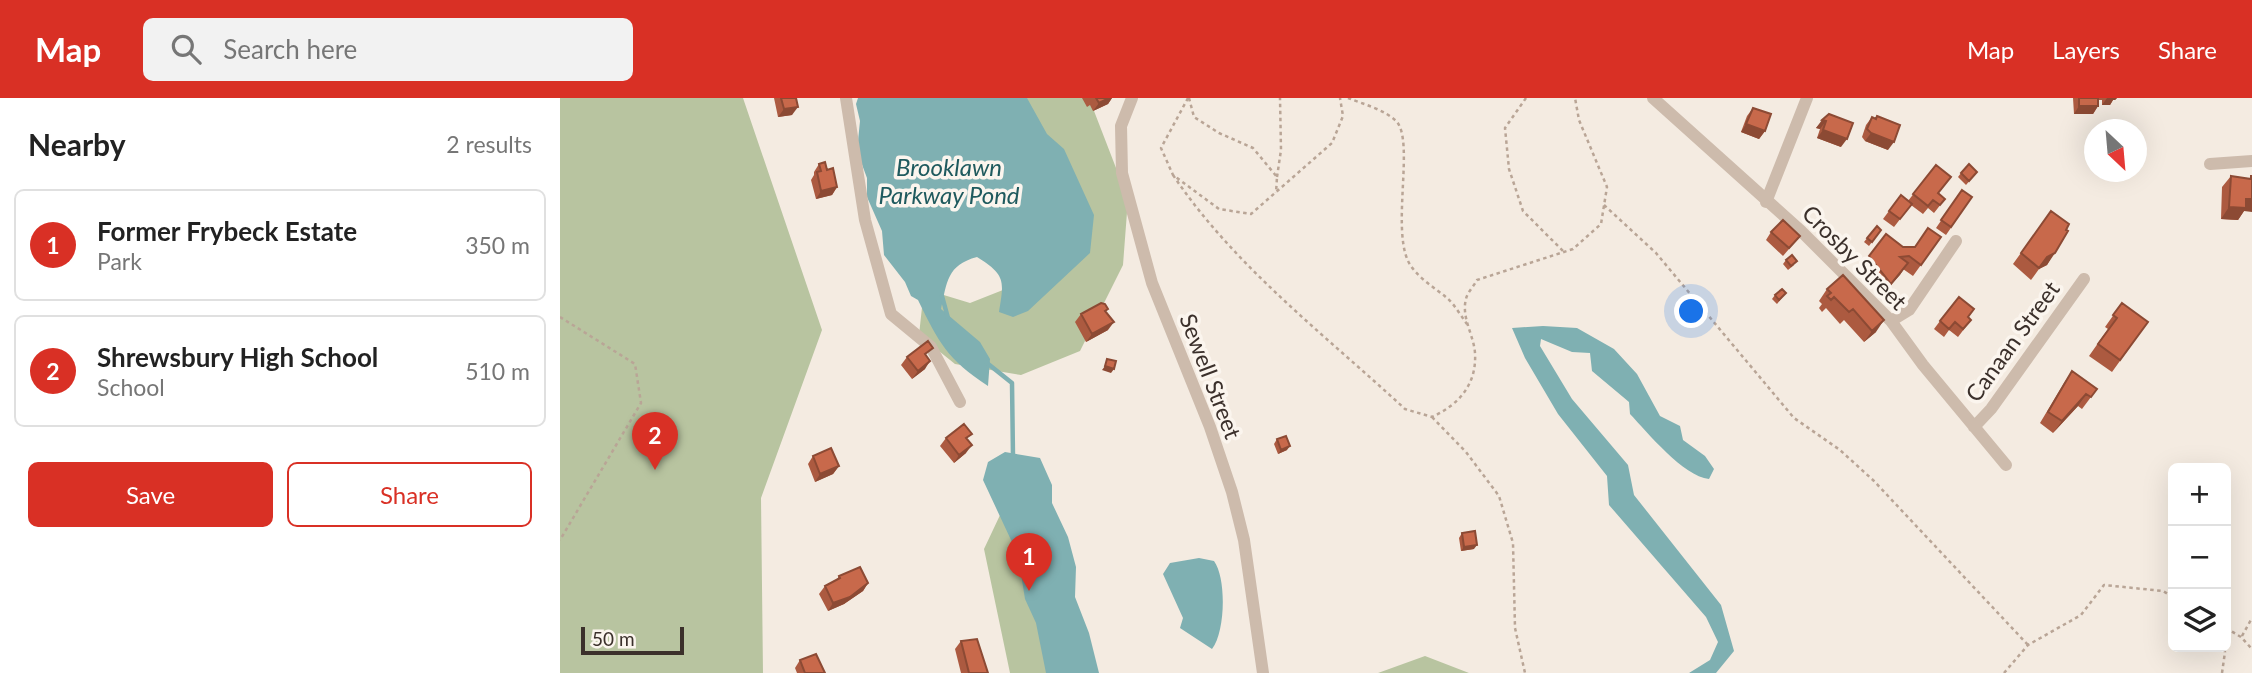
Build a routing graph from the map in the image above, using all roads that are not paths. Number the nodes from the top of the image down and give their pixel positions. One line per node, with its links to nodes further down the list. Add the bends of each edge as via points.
1 (846, 98): 11 (street, via 865,220 891,314 931,347)
2 (1132, 98): 14 (street, Sewell Street, via 1121,126 1122,173 1152,283 1232,492)
3 (1654, 98): 7 (street, Crosby Street)
4 (1807, 98): 7 (street)
5 (2252, 161): 6 (street)
6 (2210, 164)
7 (1766, 202): 10 (street, Crosby Street)
8 (1956, 241): 10 (street, via 1909,310)
9 (2084, 279): 12 (street, Canaan Street)
10 (1892, 321): 12 (street, Crosby Street)
11 (960, 402)
12 (1973, 427): 13 (street, Crosby Street)
13 (2006, 465)
14 (1264, 673)

